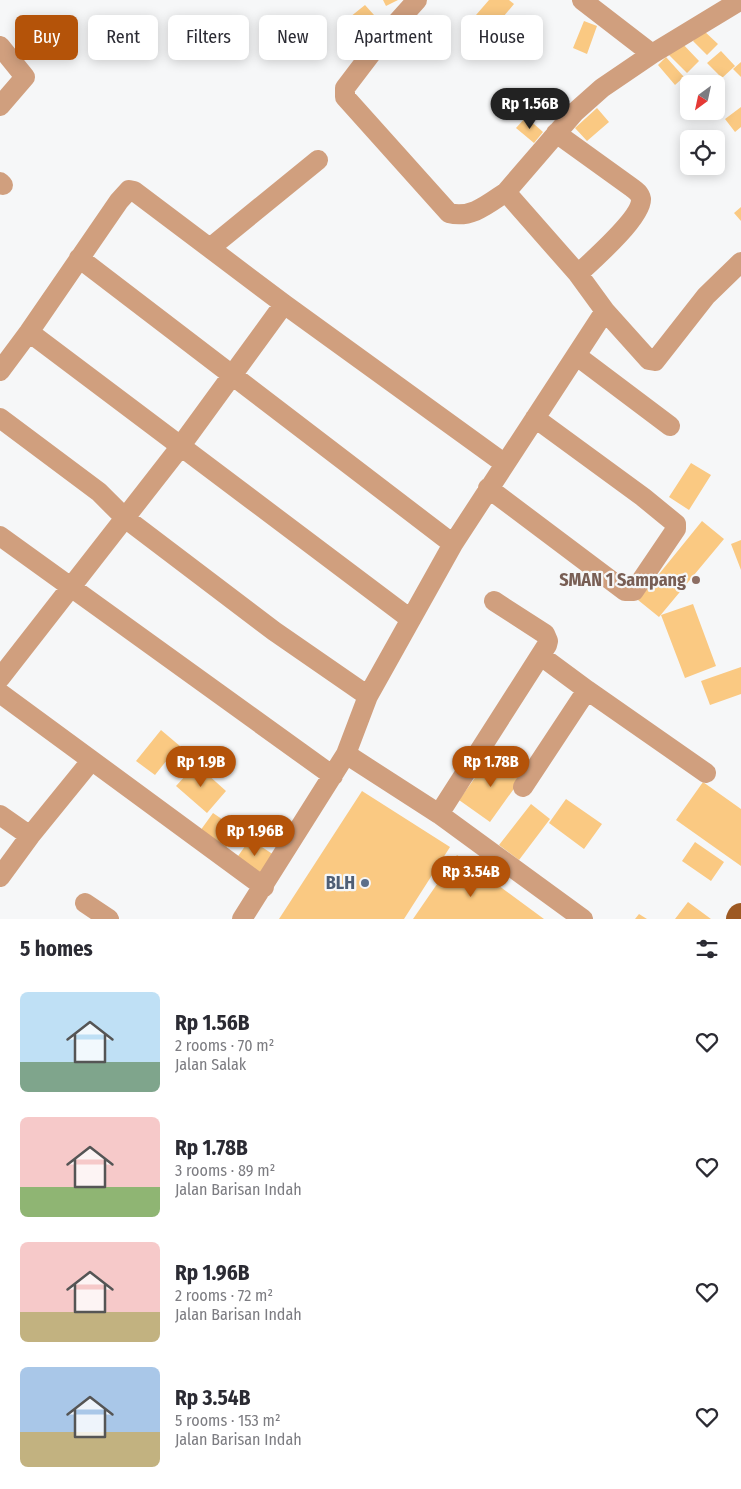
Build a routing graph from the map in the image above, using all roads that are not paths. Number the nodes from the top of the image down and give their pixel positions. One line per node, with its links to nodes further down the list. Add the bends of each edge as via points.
1 (417, 0): 9 (street, via 345,88 344,97 449,213 471,214)
2 (582, 0): 5 (street)
3 (741, 0): 5 (street)
4 (0, 46): 6 (street, via 25,78)
5 (652, 54): 7 (street, via 602,88)
6 (0, 106)
7 (556, 133): 9 (street); 13 (street, via 639,193 641,198 628,224)
8 (318, 160): 10 (street)
9 (506, 192): 13 (street)
10 (210, 248): 11 (street, via 129,190); 14 (street)
11 (79, 258): 16 (street); 19 (street)
12 (741, 262): 15 (street, via 706,296 655,361 650,360)
13 (578, 274): 15 (street)
14 (284, 304): 19 (street); 24 (street)
15 (605, 312): 17 (street)
16 (30, 332): 18 (street); 23 (street)
17 (577, 356): 21 (street); 22 (street)
18 (0, 371)
19 (233, 376): 23 (street); 28 (street)
20 (0, 418): 26 (street, via 99,492)
21 (535, 418): 24 (street); 25 (street, via 643,497 676,524 676,529 634,591 625,591)
22 (670, 426)
23 (182, 445): 26 (street); 31 (street)
24 (505, 464): 25 (street)
25 (488, 488): 28 (street)
26 (125, 518): 29 (street); 36 (street, via 274,631)
27 (0, 536): 29 (street)
28 (453, 544): 31 (street)
29 (70, 587): 33 (street); 40 (street)
30 (494, 601): 32 (street, via 545,634 548,641)
31 (409, 618): 36 (street)
32 (541, 656): 34 (street); 42 (street)
33 (0, 678)
34 (587, 690): 39 (street); 41 (street)
35 (0, 693): 38 (street)
36 (368, 696): 37 (street)
37 (346, 754): 40 (street); 42 (street)
38 (91, 761): 44 (street); 46 (street)
39 (706, 773)
40 (333, 776): 46 (street)
41 (523, 787)
42 (439, 814): 50 (street)
43 (0, 815): 44 (street)
44 (30, 836): 45 (street)
45 (0, 877)
46 (264, 887): 49 (street)
47 (85, 903): 48 (street)
48 (109, 919)
49 (242, 919)
50 (583, 919)

